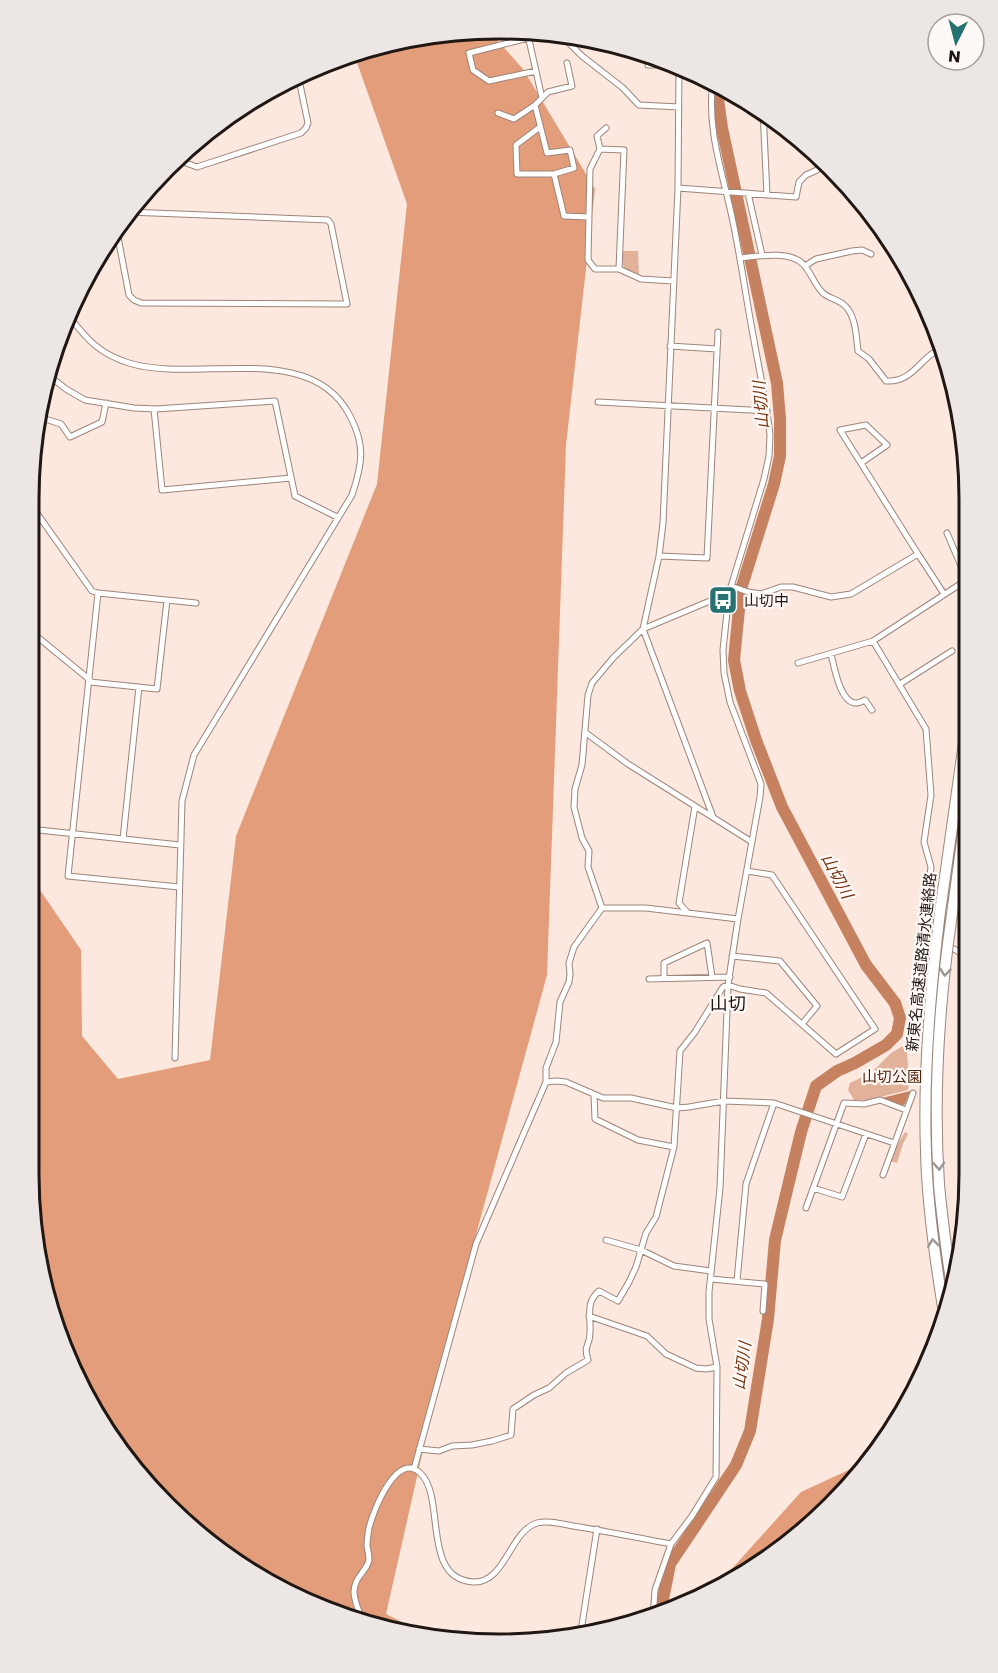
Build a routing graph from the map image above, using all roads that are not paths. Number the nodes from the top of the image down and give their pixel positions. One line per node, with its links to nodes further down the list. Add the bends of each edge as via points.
1 (511, 39): 7 (street, via 469,53 473,70 489,81)
2 (529, 40): 7 (street)
3 (571, 45): 13 (street, via 639,105)
4 (567, 63): 11 (street, via 572,86 548,92)
5 (648, 65): 6 (street)
6 (652, 65)
7 (536, 71): 11 (street)
8 (679, 76): 13 (street)
9 (300, 84): 19 (street, via 308,123 301,133 196,167)
10 (711, 91): 23 (street, via 711,116 720,169)
11 (542, 98): 12 (street)
12 (535, 105): 14 (street, via 514,119); 16 (street)
13 (679, 107): 22 (street)
14 (498, 113)
15 (764, 123): 25 (street)
16 (540, 127): 21 (street, via 547,153 570,150 574,168); 21 (street, via 516,144 517,174)
17 (606, 128): 18 (street, via 597,136)
18 (600, 149): 27 (street, via 590,169); 33 (street, via 624,150)
19 (186, 163)
20 (818, 169): 25 (street, via 799,182 796,196)
21 (554, 174): 27 (street, via 564,216)
22 (678, 189): 23 (street); 34 (street)
23 (729, 192): 24 (street); 31 (street)
24 (746, 193): 25 (street); 30 (street)
25 (767, 195)
26 (139, 212): 28 (street, via 328,220 347,304 141,303 129,296)
27 (589, 217): 33 (street, via 588,260 595,269)
28 (119, 241)
29 (871, 254): 32 (street, via 852,251 816,259)
30 (761, 255): 31 (street); 32 (street, via 788,256)
31 (743, 258): 46 (street)
32 (805, 266): 39 (street, via 823,294 852,313 858,351 869,358 886,381 914,372)
33 (619, 269): 34 (street, via 641,279)
34 (673, 281): 37 (street)
35 (74, 323): 51 (street, via 89,341 129,363 156,368 277,370 326,387 349,413 361,451 360,471 352,495)
36 (718, 332): 38 (street)
37 (670, 346): 38 (street); 43 (street)
38 (717, 349): 44 (street)
39 (935, 353)
40 (55, 380): 42 (street, via 86,400)
41 (598, 402): 43 (street)
42 (106, 403): 45 (street); 47 (street, via 102,422 70,437 61,424)
43 (668, 405): 44 (street); 54 (street)
44 (714, 408): 46 (street); 54 (street, via 707,558)
45 (154, 409): 49 (street, via 275,401); 49 (street, via 162,490)
46 (767, 411): 57 (street, via 769,456)
47 (46, 419)
48 (861, 463): 48 (street, via 850,446 840,430 866,425 886,445); 53 (street)
49 (291, 477): 51 (street, via 295,496)
50 (39, 515): 58 (street, via 92,591)
51 (337, 518): 80 (street, via 194,755 182,801)
52 (947, 533): 55 (street)
53 (918, 554): 57 (street, via 851,594 831,597 793,587 761,594); 59 (street)
54 (658, 556): 62 (street)
55 (959, 561)
56 (959, 585): 59 (street)
57 (732, 589): 62 (street); 79 (street, via 724,629 724,673 730,702 761,784)
58 (98, 593): 60 (street); 68 (street)
59 (944, 594): 64 (street)
60 (167, 600): 61 (street); 70 (street, via 157,688)
61 (196, 603)
62 (643, 629): 72 (street, via 592,683); 75 (street)
63 (39, 638): 68 (street)
64 (873, 641): 66 (street); 69 (street)
65 (952, 651): 69 (street)
66 (831, 654): 67 (street); 71 (street, via 843,695 857,704 865,700)
67 (798, 663)
68 (90, 681): 70 (street); 77 (street)
69 (900, 684): 87 (street, via 927,729 931,795 924,842 931,867 925,916 934,940)
70 (139, 687): 78 (street)
71 (872, 710)
72 (586, 733): 74 (street); 84 (street, via 574,807)
73 (959, 778): 116 (highway, 新東名高速道路清水連絡路, one-way to 73, bridge, via 928,1183 926,1065 940,912)
74 (695, 806): 75 (street); 85 (street, via 679,903)
75 (713, 817): 79 (street)
76 (39, 830): 77 (street)
77 (73, 834): 78 (street); 83 (street, via 68,876)
78 (123, 839): 80 (street)
79 (752, 843): 82 (street)
80 (180, 845): 83 (street)
81 (959, 863): 112 (highway, 新東名高速道路清水連絡路, one-way to 112, bridge, via 938,1056 939,1184)
82 (747, 871): 86 (street); 94 (street, via 772,875 875,1029 836,1054)
83 (180, 887): 95 (street)
84 (602, 908): 85 (street); 96 (street, via 574,947)
85 (688, 912): 86 (street)
86 (738, 919): 88 (street)
87 (959, 952)
88 (732, 956): 90 (street); 94 (street, via 780,961 817,1006)
89 (712, 977): 90 (street); 91 (street); 91 (street, via 707,943 664,963)
90 (730, 977): 93 (street)
91 (664, 978): 92 (street)
92 (650, 979)
93 (729, 985): 94 (street, via 766,993); 99 (street); 101 (street, via 723,987 680,1051)
94 (802, 1024)
95 (175, 1058)
96 (546, 1082): 98 (street, via 566,1082); 120 (street, via 476,1244)
97 (913, 1093): 102 (street)
98 (594, 1095): 101 (street); 106 (street, via 595,1119 638,1140)
99 (724, 1101): 100 (street); 101 (street); 113 (street)
100 (774, 1103): 103 (street); 115 (street, via 746,1184)
101 (677, 1108): 106 (street)
102 (906, 1110): 103 (street, via 880,1100 844,1103); 105 (street)
103 (836, 1124): 104 (street); 108 (street)
104 (866, 1134): 105 (street); 108 (street, via 842,1197)
105 (894, 1143): 107 (street)
106 (674, 1147): 111 (street, via 656,1217)
107 (883, 1175)
108 (813, 1188): 109 (street)
109 (806, 1208)
110 (606, 1240): 111 (street)
111 (641, 1250): 113 (street, via 674,1266); 118 (street, via 618,1301 599,1291)
112 (949, 1267)
113 (711, 1271): 114 (street)
114 (711, 1279): 115 (street); 119 (street, via 710,1319)
115 (737, 1281): 117 (street, via 765,1284)
116 (942, 1298)
117 (763, 1311)
118 (588, 1316): 119 (street, via 647,1336 666,1354 696,1368); 120 (street, via 588,1360 513,1409 511,1435 439,1451)
119 (717, 1366): 123 (street, via 716,1477)
120 (419, 1449): 121 (street)
121 (414, 1469): 122 (street, via 429,1486 441,1558 448,1570 472,1582 494,1574 527,1528 546,1522); 125 (street, via 403,1469 389,1482 370,1525 369,1562 355,1582 354,1595)
122 (597, 1529): 123 (street); 126 (street)
123 (672, 1544): 124 (street)
124 (654, 1607)
125 (360, 1612)
126 (581, 1626)

